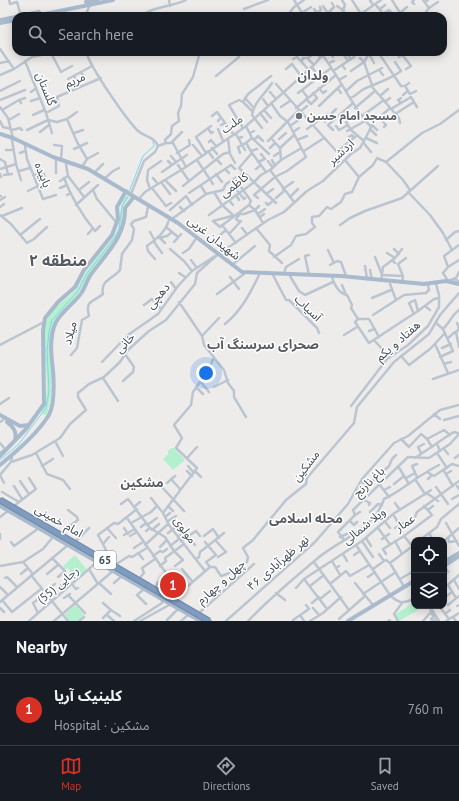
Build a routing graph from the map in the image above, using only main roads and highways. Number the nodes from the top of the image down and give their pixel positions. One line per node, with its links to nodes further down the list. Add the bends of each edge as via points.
1 (98, 0): 3 (main road)
2 (112, 0): 3 (main road)
3 (92, 2): 4 (main road); 5 (main road)
4 (48, 12)
5 (62, 12)
6 (12, 18): 7 (main road)
7 (0, 20)
8 (12, 21): 9 (main road)
9 (0, 23)
10 (0, 136): 11 (main road, شهیدان غربی)
11 (13, 139): 12 (main road, شهیدان غربی); 12 (main road, شهیدان غربی)
12 (58, 160): 13 (main road, شهیدان غربی); 13 (main road, شهیدان غربی, via 82,167)
13 (126, 192): 14 (main road, شهیدان غربی); 19 (main road, via 117,207 117,223 112,235 84,270 75,287 49,312 44,322 44,404)
14 (132, 196): 15 (main road, شهیدان غربی); 21 (main road, via 125,208 120,235 91,274 82,293 57,320 54,327 51,344 52,402 49,415)
15 (138, 200): 16 (main road, شهیدان غربی); 16 (main road, شهیدان غربی)
16 (170, 220): 17 (main road, شهیدان غربی); 17 (main road, شهیدان غربی)
17 (217, 255): 18 (main road, شهیدان غربی, via 234,270 244,274 332,277 390,284); 18 (main road, شهیدان غربی, via 242,272 346,276 424,284 451,280)
18 (459, 285)
19 (38, 414): 21 (main road); 23 (main road)
20 (0, 415): 24 (main road)
21 (45, 419): 28 (main road, via 13,455)
22 (1, 420): 25 (main road, via 11,425)
23 (29, 425): 24 (main road); 26 (main road)
24 (20, 426): 25 (main road, via 20,431)
25 (16, 432): 26 (main road)
26 (15, 441): 27 (main road)
27 (0, 456)
28 (0, 465)
29 (0, 499): 31 (main road, امام خمینی); 43 (highway, 65, bridge)
30 (0, 504): 32 (main road, امام خمینی); 42 (highway, 65, bridge)
31 (27, 514): 32 (main road); 38 (main road, امام خمینی)
32 (24, 519): 41 (main road, امام خمینی)
33 (459, 553): 35 (main road)
34 (459, 556): 36 (main road)
35 (447, 561)
36 (447, 562)
37 (411, 584): 39 (main road)
38 (169, 596): 40 (main road, امام خمینی); 40 (main road, via 174,593)
39 (391, 596): 45 (main road); 46 (main road)
40 (174, 599): 44 (main road, امام خمینی)
41 (198, 620)
42 (204, 621)
43 (209, 621)
44 (213, 621)
45 (348, 621)
46 (352, 621)

